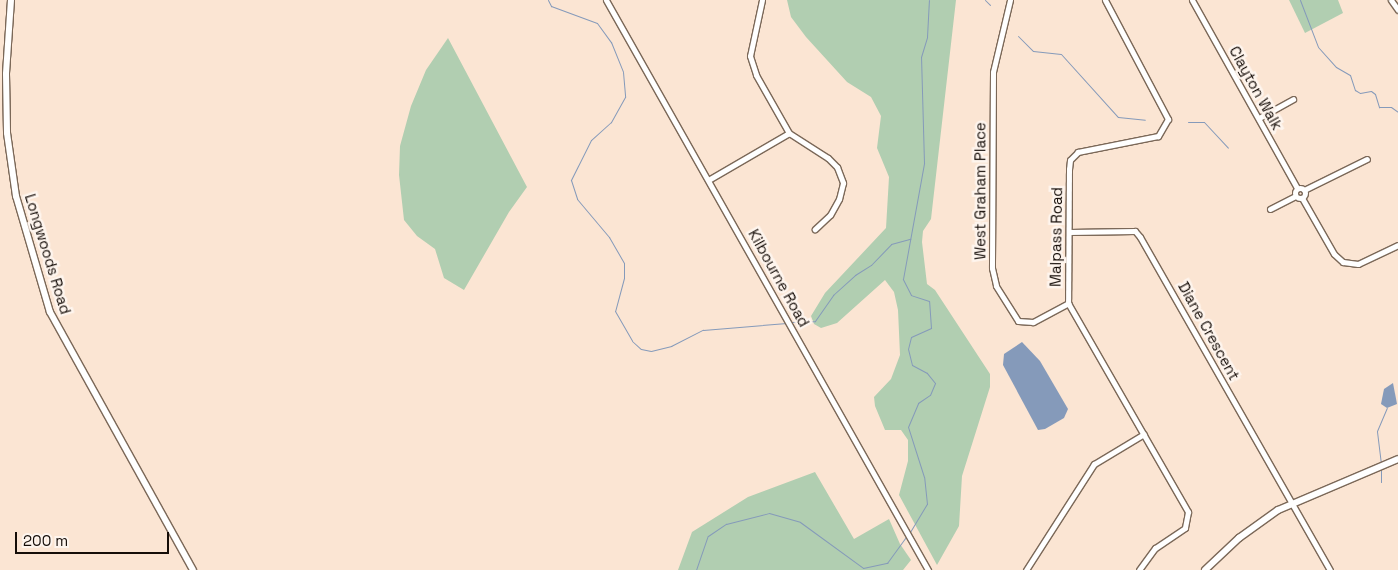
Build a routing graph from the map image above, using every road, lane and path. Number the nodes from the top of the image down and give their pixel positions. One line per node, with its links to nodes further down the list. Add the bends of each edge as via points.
1 (11, 0): 9 (main road, Longwoods Road)
2 (606, 0): 14 (street, Kilbourne Road)
3 (762, 0): 12 (street, via 750,56 756,75)
4 (1010, 0): 23 (street, West Graham Place, via 993,72 992,268 996,286 1018,321 1033,322)
5 (1192, 0): 11 (street, Clayton Walk)
6 (1391, 0): 8 (street)
7 (1108, 1): 21 (street, Malpass Road, via 1168,119 1158,136 1078,152 1070,160)
8 (1398, 10)
9 (3, 74): 27 (main road, Longwoods Road, via 16,196 50,312)
10 (1293, 99): 11 (street)
11 (1259, 118): 15 (street, Clayton Walk)
12 (789, 133): 14 (street); 20 (street, via 828,158 837,167 843,183 830,215)
13 (1367, 159): 16 (street)
14 (710, 180): 28 (street, Kilbourne Road)
15 (1297, 188): 16 (street); 17 (street)
16 (1304, 190): 18 (street)
17 (1295, 196): 18 (street); 19 (street)
18 (1302, 198): 22 (street, via 1334,254 1343,262 1358,264)
19 (1270, 209)
20 (815, 230)
21 (1069, 232): 23 (street, Malpass Road); 26 (street, Diane Crescent, via 1135,231 1140,237)
22 (1398, 245)
23 (1068, 303): 24 (street, Malpass Road)
24 (1144, 434): 29 (street, via 1094,464); 30 (street, Malpass Road, via 1188,512 1185,528 1155,548)
25 (1398, 459): 26 (main road)
26 (1291, 503): 31 (main road, via 1239,538); 32 (street)
27 (193, 570)
28 (928, 570)
29 (1026, 570)
30 (1139, 570)
31 (1205, 570)
32 (1330, 570)

